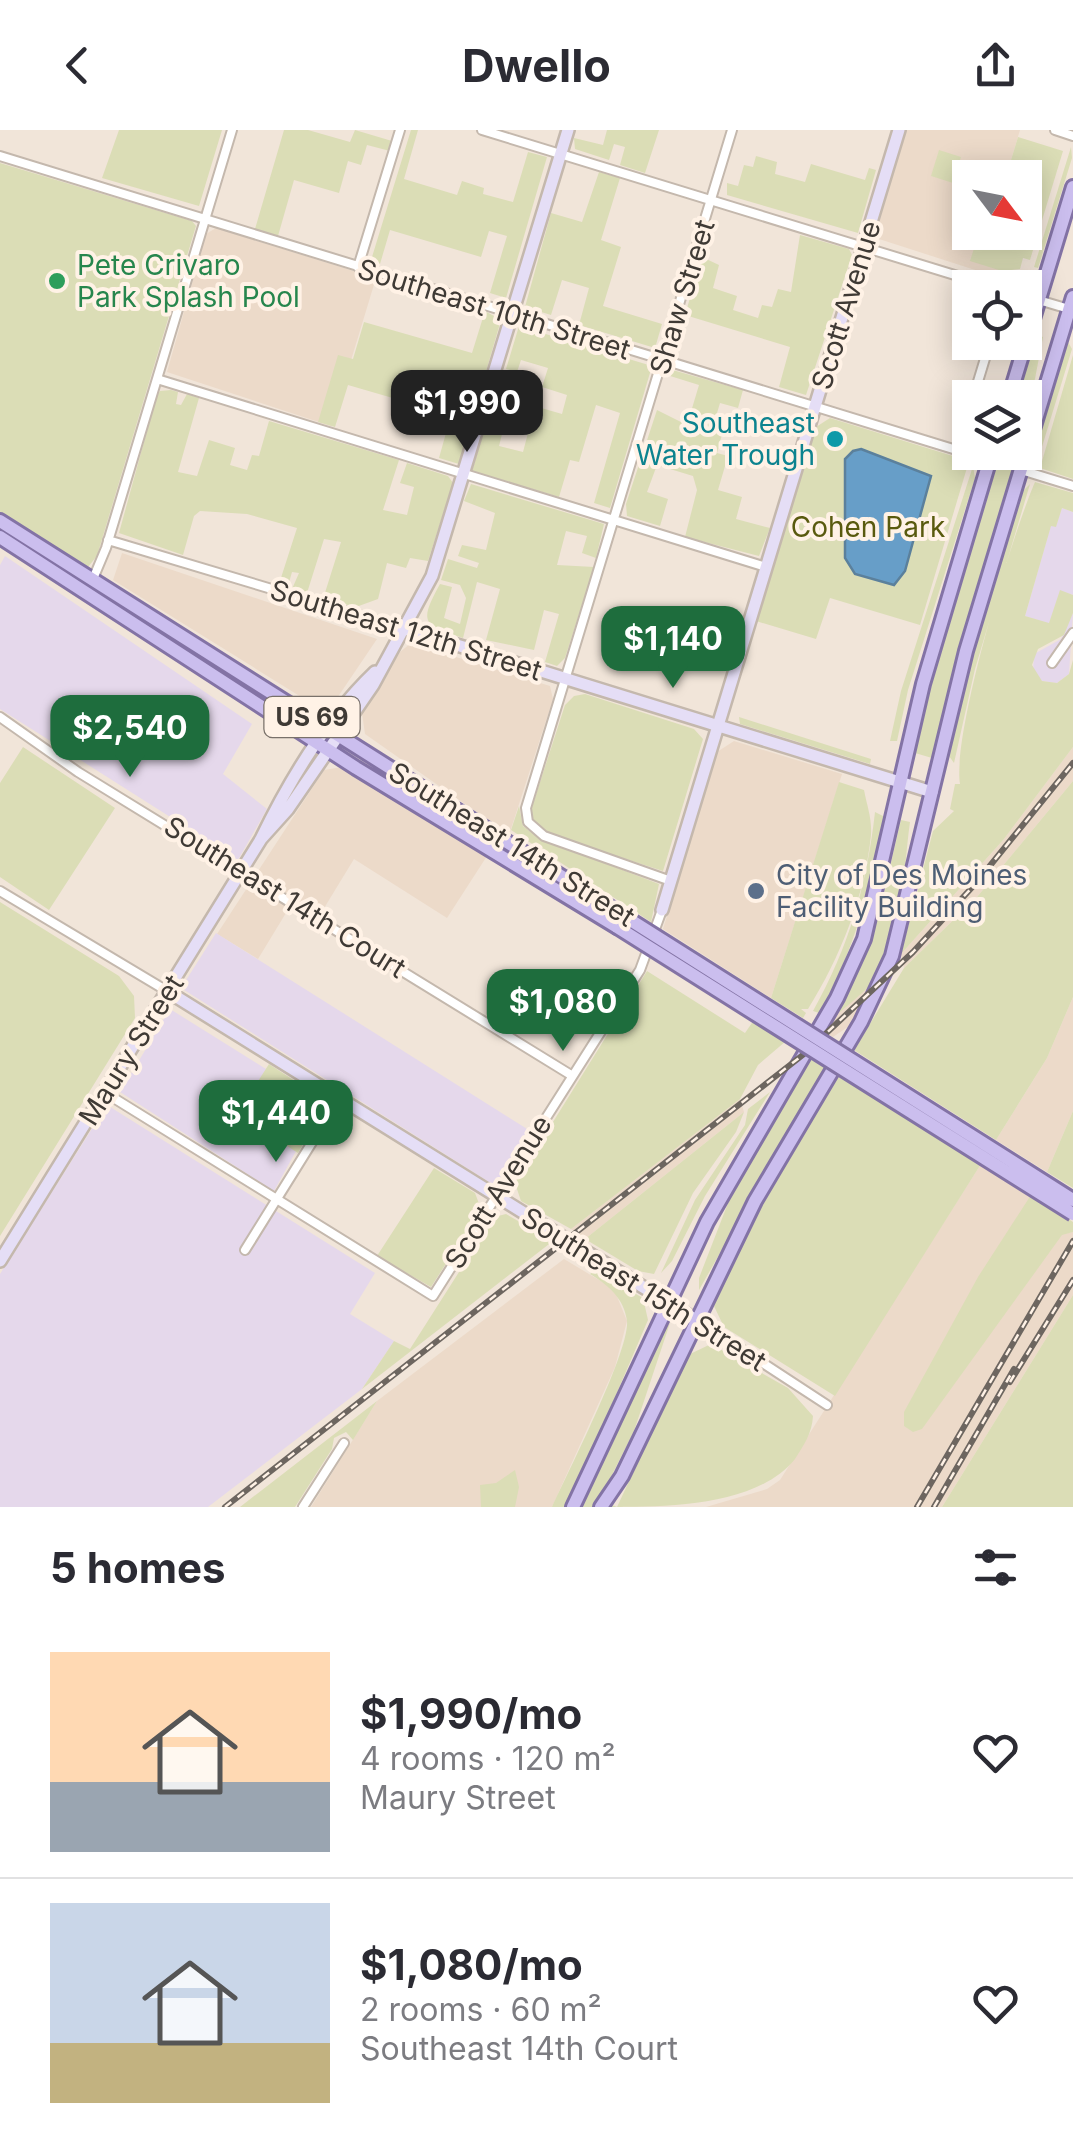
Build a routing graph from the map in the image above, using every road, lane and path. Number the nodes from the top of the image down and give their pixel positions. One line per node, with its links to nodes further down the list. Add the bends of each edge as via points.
1 (232, 130): 13 (street)
2 (400, 130): 15 (street)
3 (482, 130): 9 (street)
4 (568, 130): 9 (street, Maury Street)
5 (732, 130): 12 (street, Shaw Street)
6 (900, 130): 14 (street, Scott Avenue)
7 (1055, 130): 8 (street)
8 (1073, 136)
9 (560, 154): 12 (street); 20 (street, Maury Street)
10 (0, 156): 13 (street, Southeast 10th Street)
11 (1073, 187): 17 (main road)
12 (712, 200): 14 (street); 21 (street, Shaw Street)
13 (205, 220): 15 (street, Southeast 10th Street); 22 (street)
14 (864, 247): 16 (street); 24 (street, Scott Avenue)
15 (358, 267): 20 (street, Southeast 10th Street)
16 (952, 274)
17 (1042, 293)
18 (1042, 300): 19 (street)
19 (1072, 306): 23 (main road)
20 (512, 314): 21 (street, Southeast 10th Street); 28 (street, Maury Street)
21 (662, 361): 24 (street, Southeast 10th Street); 30 (street, Shaw Street)
22 (157, 379): 28 (street); 33 (street)
23 (1042, 401)
24 (815, 407): 25 (street, Southeast 10th Street); 34 (street, Scott Avenue)
25 (952, 448)
26 (986, 470): 44 (main road, via 938,628)
27 (1020, 470): 29 (street); 45 (main road)
28 (463, 474): 30 (street); 36 (street, Maury Street, via 432,576)
29 (1073, 486)
30 (614, 520): 34 (street); 39 (street, Shaw Street)
31 (0, 521): 32 (main road, Southeast 14th Street / US 69)
32 (5, 539): 35 (main road, Southeast 14th Street / US 69)
33 (108, 540): 35 (street); 36 (street, Southeast 12th Street)
34 (766, 567): 41 (street, Scott Avenue)
35 (89, 585): 42 (main road, Southeast 14th Street / US 69); 43 (main road, Southeast 14th Street / US 69)
36 (402, 628): 39 (street, Southeast 12th Street); 42 (street, Maury Street, via 372,685)
37 (1073, 633): 38 (street)
38 (1052, 663)
39 (566, 680): 41 (street, Southeast 12th Street); 47 (street, Shaw Street, via 526,808 528,822 544,836)
40 (0, 717): 46 (street, Southeast 14th Court)
41 (718, 727): 44 (street, Southeast 12th Street); 47 (street, Scott Avenue)
42 (334, 731): 43 (street, Maury Street); 50 (main road, Southeast 14th Street / US 69)
43 (323, 747): 46 (street, Maury Street, via 280,801); 50 (main road, Southeast 14th Street / US 69)
44 (902, 784): 45 (street, Southeast 12th Street); 61 (main road, via 873,911 854,962)
45 (932, 792): 62 (main road, via 908,906 882,982 755,1201)
46 (242, 870): 51 (street, Maury Street); 52 (street, Southeast 14th Court)
47 (671, 881): 49 (street, Scott Avenue)
48 (0, 892): 51 (street, Southeast 15th Street)
49 (662, 910): 52 (street, Scott Avenue, via 640,970)
50 (620, 921): 56 (main road, Southeast 14th Street / US 69, bridge); 58 (main road, Southeast 14th Street / US 69, bridge)
51 (167, 992): 53 (street, Maury Street); 54 (street, Southeast 15th Street)
52 (572, 1075): 55 (street, Scott Avenue)
53 (104, 1092): 57 (street); 60 (street, Maury Street)
54 (339, 1098): 55 (street, Southeast 15th Street); 57 (street)
55 (495, 1196): 57 (street, Scott Avenue, via 433,1296); 61 (street, Southeast 15th Street)
56 (1073, 1200)
57 (275, 1202): 59 (street)
58 (1073, 1214)
59 (245, 1250)
60 (0, 1261)
61 (667, 1302): 62 (street, Southeast 15th Street); 66 (main road)
62 (696, 1320): 63 (street, Southeast 15th Street); 67 (main road)
63 (828, 1404)
64 (344, 1443): 65 (street)
65 (303, 1507)
66 (573, 1507)
67 (601, 1507)

